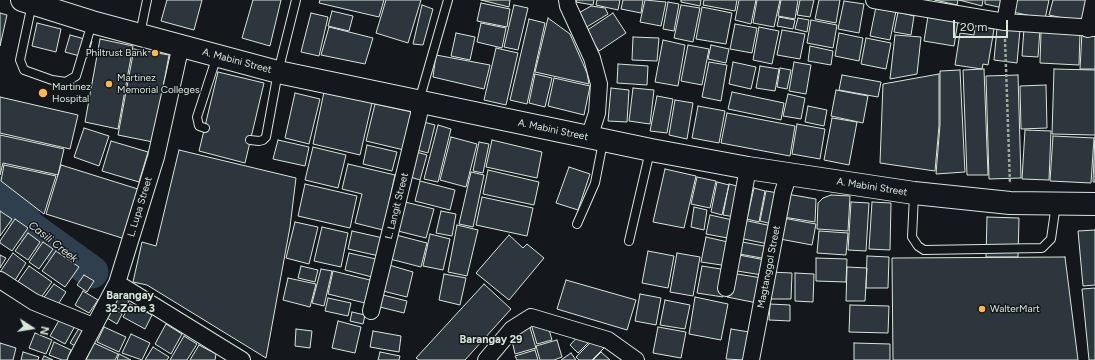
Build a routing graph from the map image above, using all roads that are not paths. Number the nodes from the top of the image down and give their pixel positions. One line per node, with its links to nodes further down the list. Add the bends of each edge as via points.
1 (147, 0): 13 (lane)
2 (296, 0): 16 (lane)
3 (448, 0): 17 (lane)
4 (567, 0): 20 (street, via 592,58 599,84)
5 (874, 0): 9 (street)
6 (1009, 0): 11 (street)
7 (1094, 0): 12 (street)
8 (27, 2): 10 (main road, A. Mabini Street); 10 (lane, via 20,60 24,70 52,80 66,82 76,76)
9 (924, 5): 11 (street)
10 (92, 22): 13 (main road, A. Mabini Street)
11 (1005, 22): 12 (street)
12 (1091, 29)
13 (140, 35): 14 (main road, A. Mabini Street)
14 (181, 45): 15 (main road, A. Mabini Street); 30 (street, L. Lupa Street, via 156,157)
15 (218, 55): 16 (main road, A. Mabini Street); 18 (lane, via 197,117 200,126)
16 (278, 72): 17 (main road, A. Mabini Street); 19 (lane, via 266,137 259,141)
17 (419, 101): 20 (main road, A. Mabini Street); 32 (street, L. Langit Street, via 419,114)
18 (205, 128)
19 (250, 140)
20 (596, 140): 21 (main road, A. Mabini Street); 27 (lane, via 594,183)
21 (651, 150): 22 (main road, A. Mabini Street); 28 (lane)
22 (748, 168): 23 (main road, A. Mabini Street); 31 (street)
23 (789, 174): 24 (main road, A. Mabini Street); 38 (street, Magtanggol Street, via 783,192)
24 (914, 193): 25 (main road, A. Mabini Street, via 1010,203); 25 (lane, via 912,237 924,250 1042,248 1051,239)
25 (1056, 203): 26 (main road, A. Mabini Street)
26 (1095, 204)
27 (577, 224)
28 (630, 241)
29 (0, 280): 33 (street, via 34,302)
30 (117, 282): 33 (street, L. Lupa Street); 35 (street)
31 (726, 288)
32 (371, 311)
33 (93, 326): 34 (street, L. Lupa Street)
34 (76, 360)
35 (242, 360)
36 (486, 360): 37 (street, via 512,329 531,317 608,340)
37 (636, 360)
38 (751, 360)

